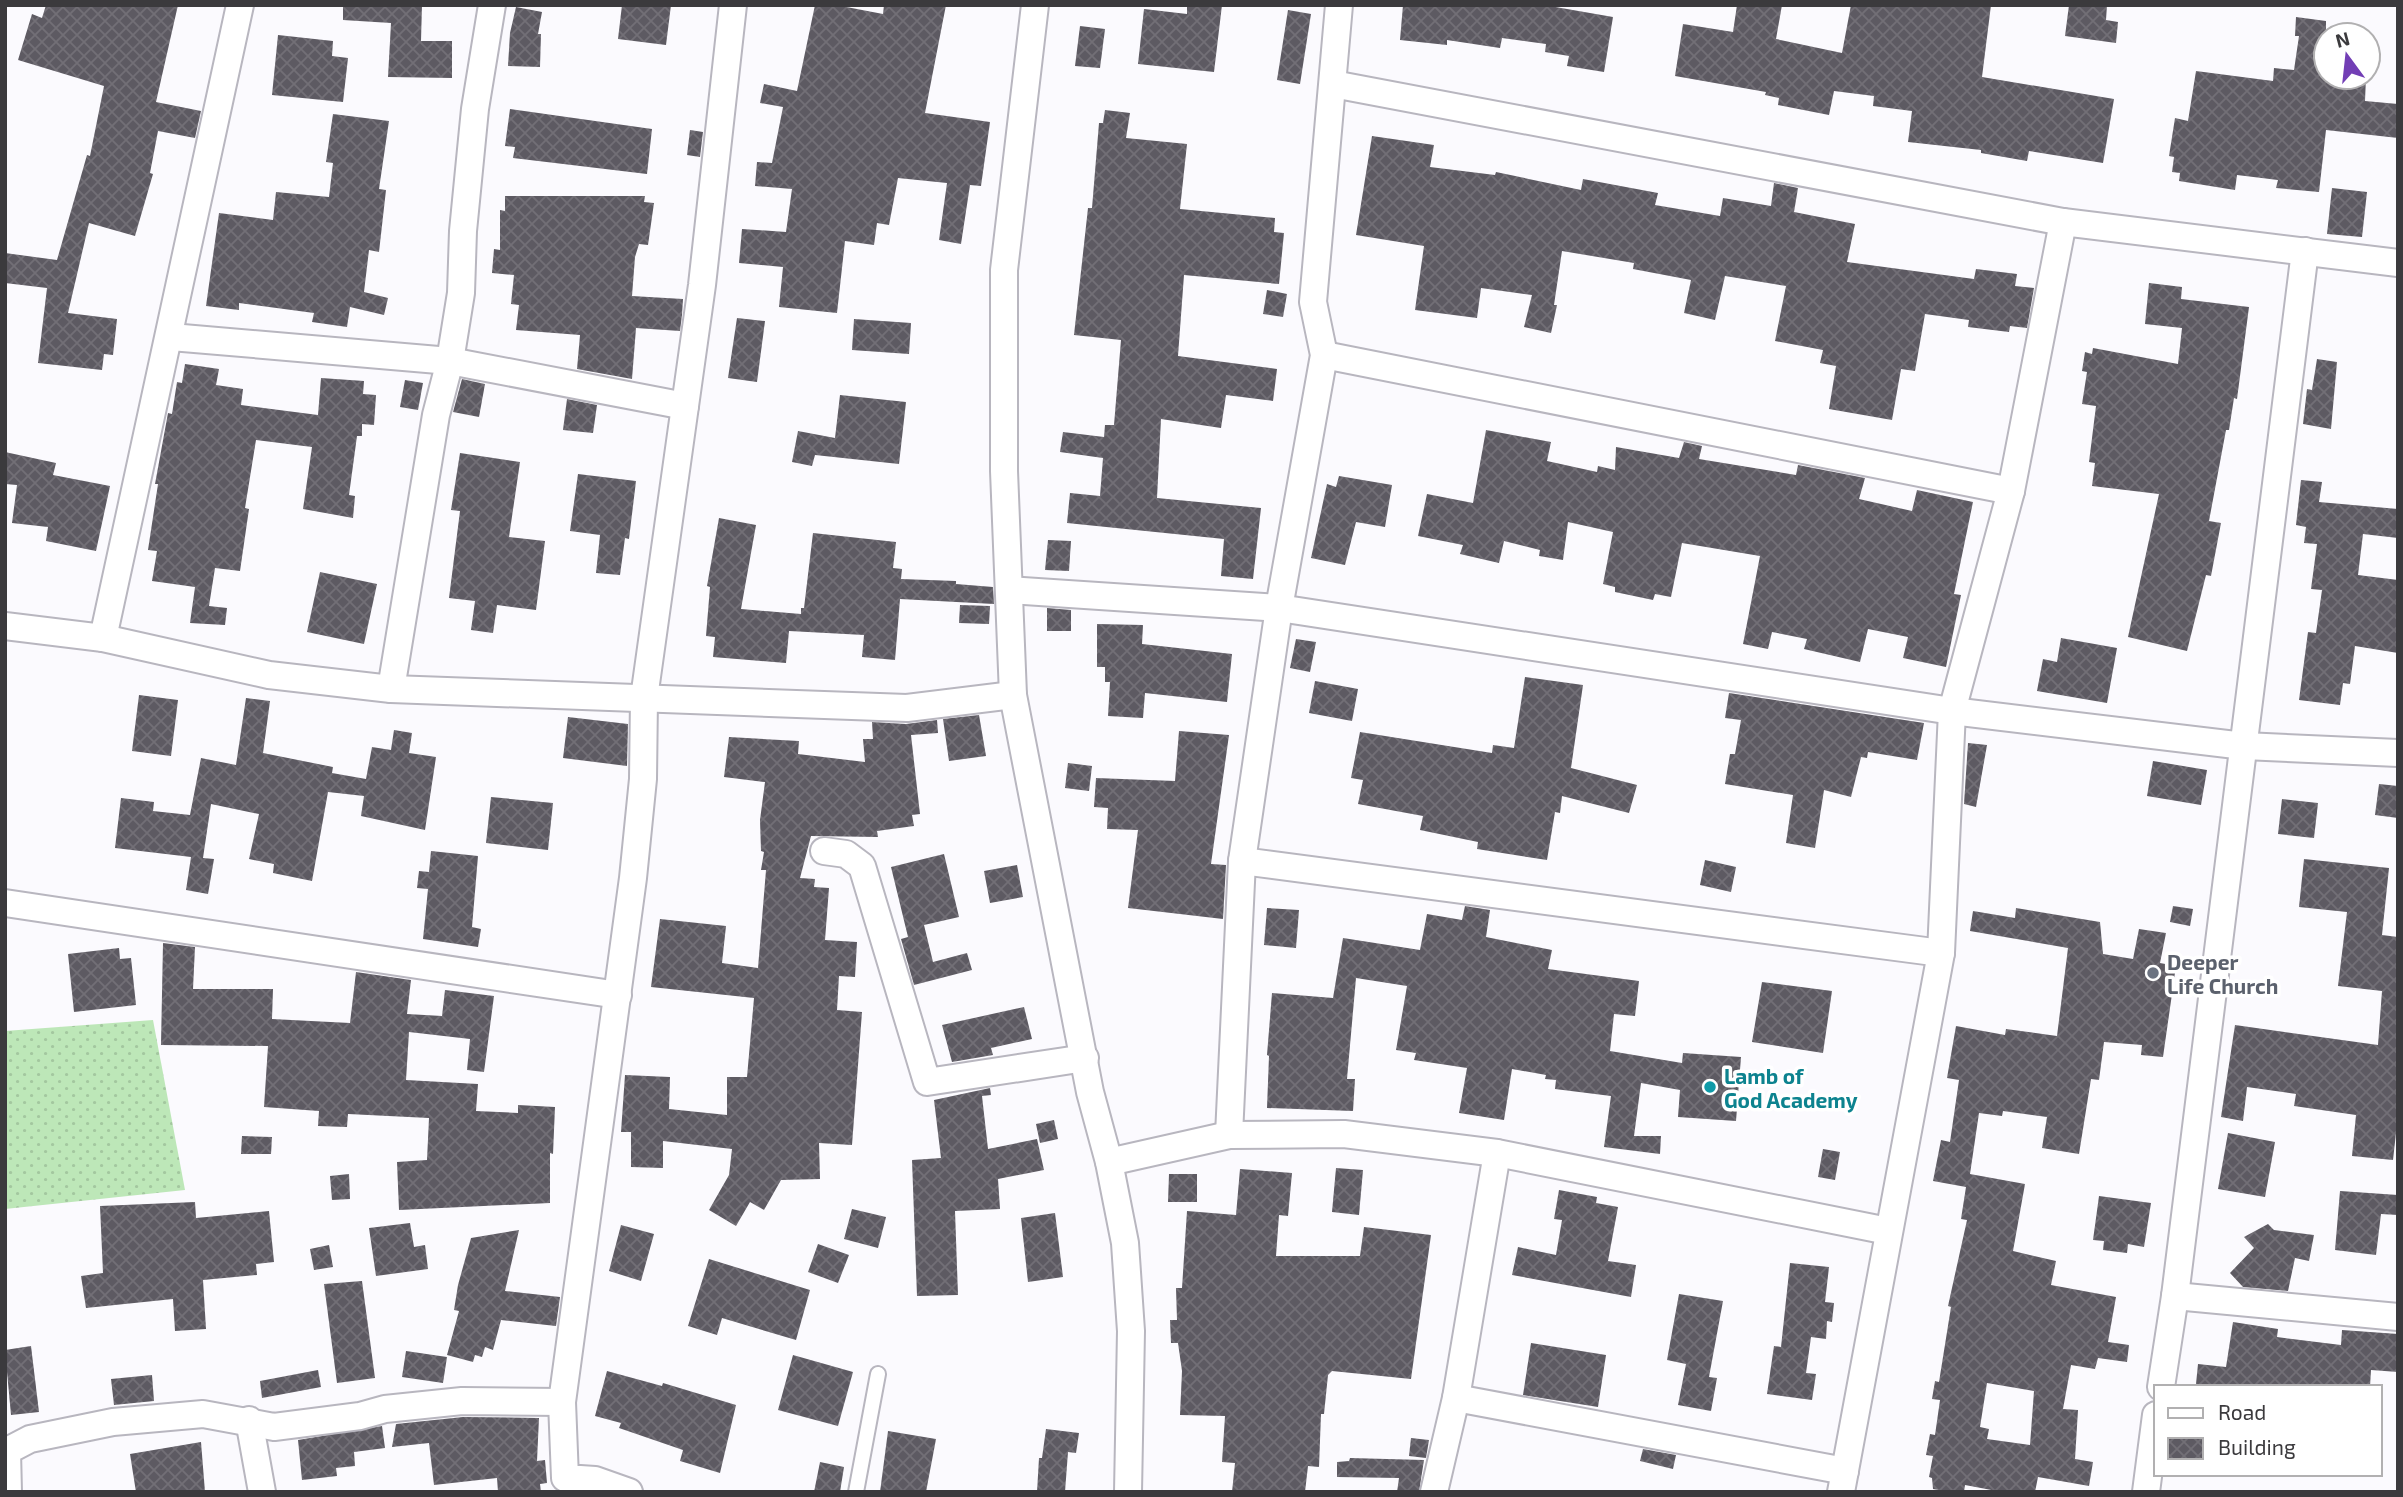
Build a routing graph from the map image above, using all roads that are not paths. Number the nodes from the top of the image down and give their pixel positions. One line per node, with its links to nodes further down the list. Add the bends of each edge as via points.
1 (240, 5): 10 (street)
2 (492, 5): 12 (street, via 475,109 461,293)
3 (733, 5): 13 (street)
4 (1035, 5): 15 (street, via 1004,270)
5 (1339, 5): 6 (street)
6 (1333, 84): 7 (street); 11 (street, via 1312,302)
7 (2063, 222): 8 (street); 14 (street)
8 (2305, 251): 9 (street); 23 (street)
9 (2398, 263)
10 (171, 337): 12 (street); 18 (street)
11 (1324, 355): 14 (street); 16 (street)
12 (450, 360): 13 (street); 19 (street, via 436,415)
13 (685, 406): 21 (street)
14 (2011, 491): 22 (street)
15 (1009, 590): 16 (street); 20 (street)
16 (1279, 608): 22 (street); 26 (street)
17 (5, 626): 18 (street)
18 (103, 638): 19 (street, via 269,675)
19 (391, 689): 21 (street)
20 (1013, 695): 21 (street, via 907,708); 30 (street)
21 (644, 698): 29 (street, via 643,779)
22 (1952, 711): 23 (street); 28 (street)
23 (2244, 746): 24 (street); 35 (street)
24 (2398, 753)
25 (824, 851): 30 (street, via 846,854 862,866 927,1082)
26 (1242, 861): 28 (street); 31 (street)
27 (5, 903): 29 (street)
28 (1941, 953): 34 (street)
29 (618, 995): 40 (street)
30 (1085, 1058): 33 (street)
31 (1229, 1135): 32 (street, via 1344,1134); 33 (street)
32 (1497, 1153): 34 (street); 39 (street)
33 (1109, 1162): 49 (street, via 1125,1244 1131,1331)
34 (1888, 1231): 44 (street)
35 (2175, 1296): 36 (street); 38 (street)
36 (2398, 1317)
37 (878, 1374): 48 (lane)
38 (2161, 1385)
39 (1456, 1398): 44 (street); 50 (street)
40 (562, 1402): 41 (street, via 462,1401 274,1427); 47 (street, via 565,1478 595,1480)
41 (249, 1420): 43 (street, via 203,1414 113,1422); 46 (street)
42 (2154, 1430): 51 (street)
43 (6, 1442): 45 (street)
44 (1843, 1481)
45 (8, 1492)
46 (262, 1492)
47 (629, 1492)
48 (856, 1492)
49 (1128, 1492)
50 (1434, 1492)
51 (2146, 1492)

